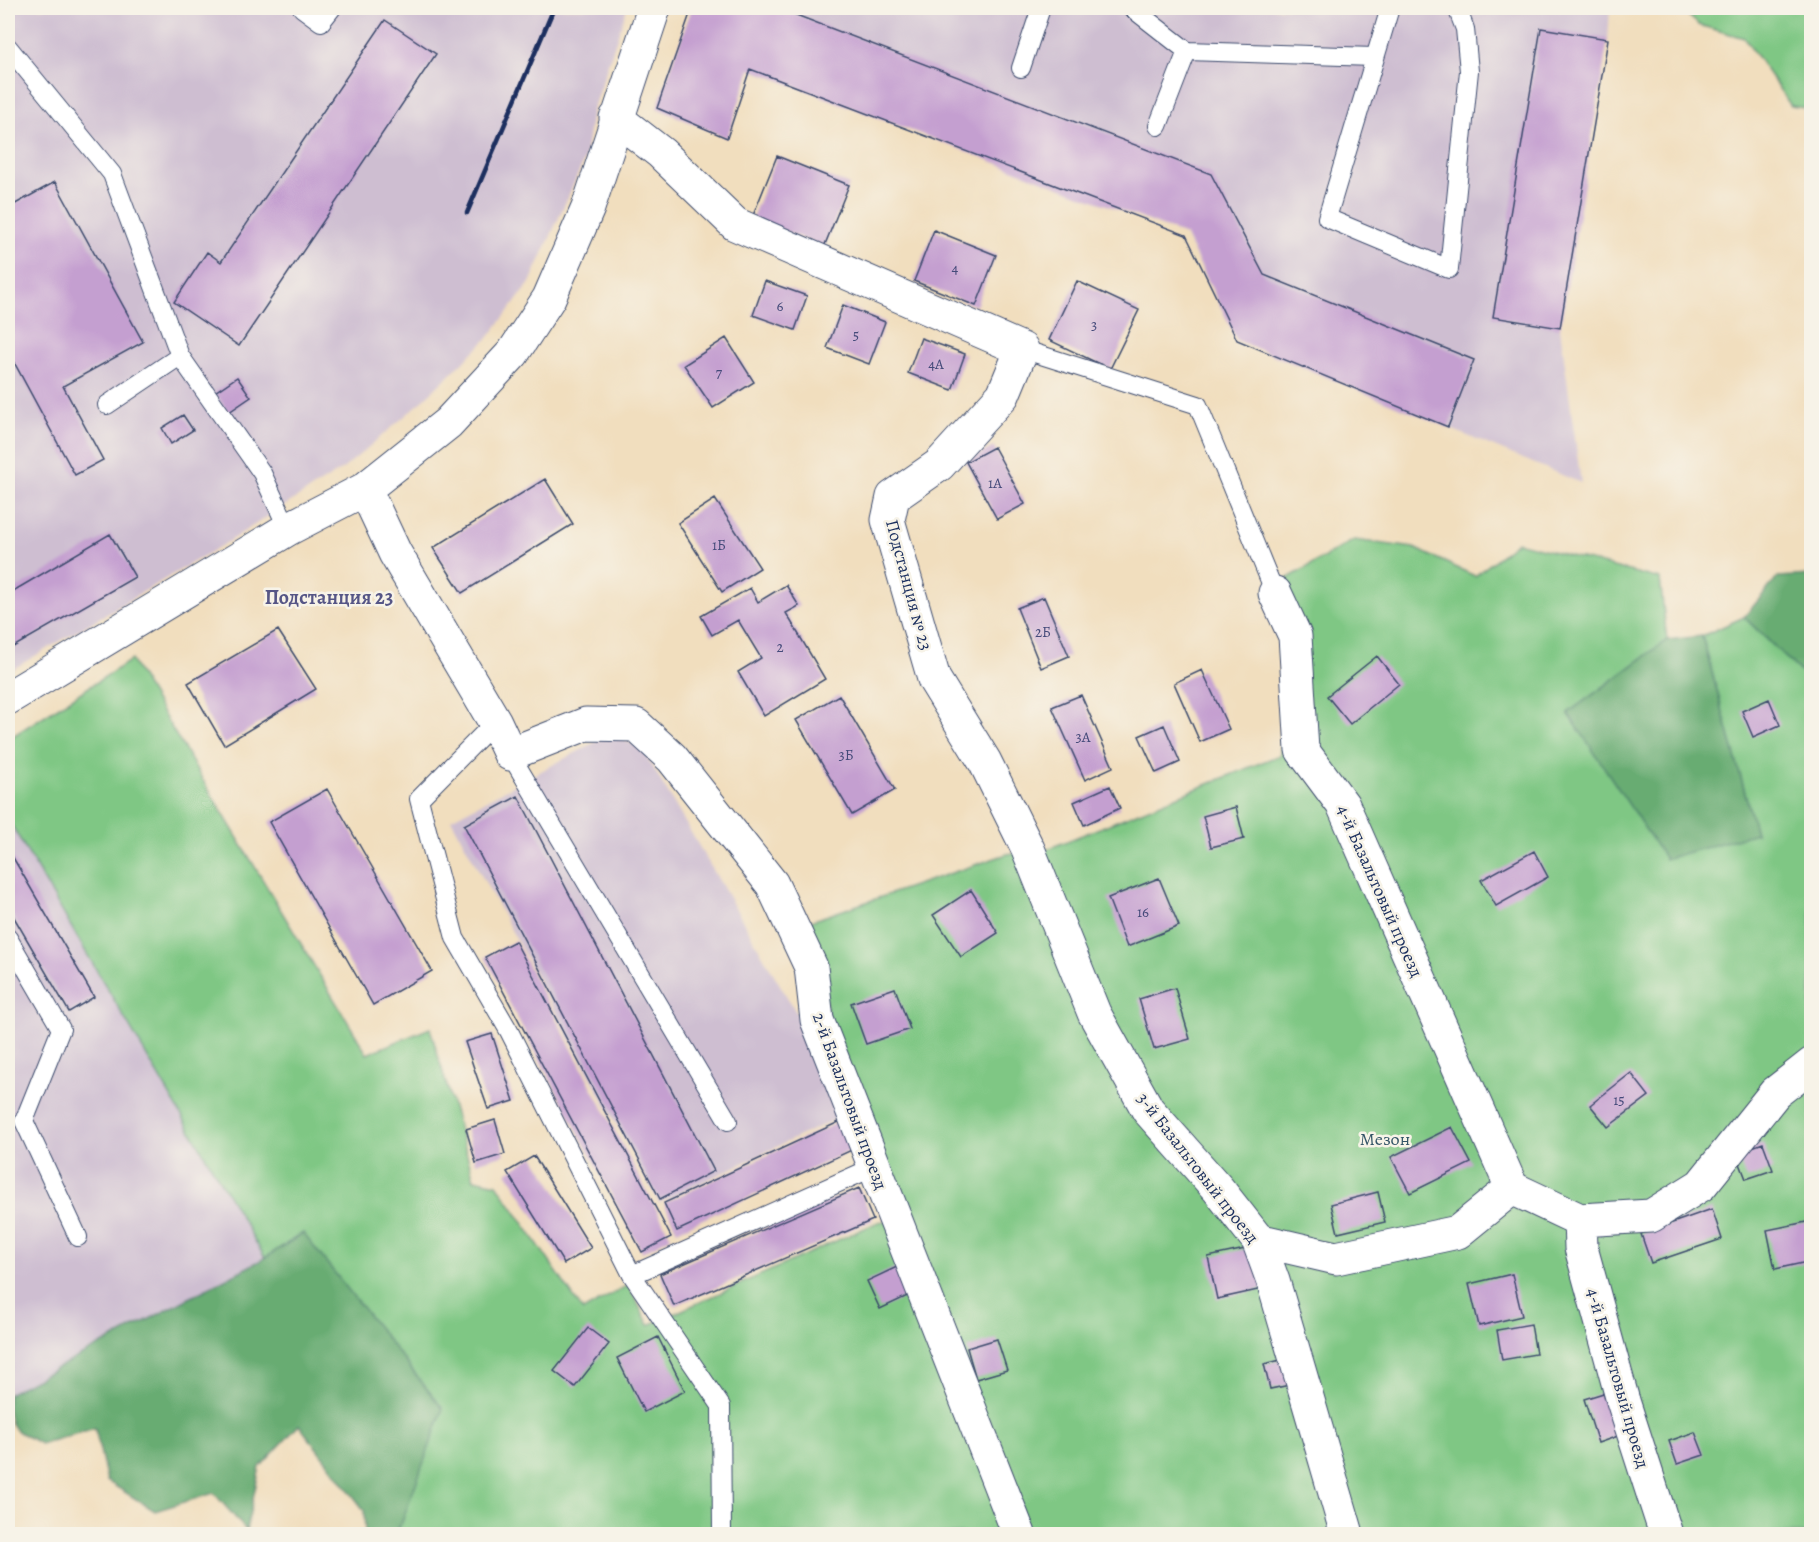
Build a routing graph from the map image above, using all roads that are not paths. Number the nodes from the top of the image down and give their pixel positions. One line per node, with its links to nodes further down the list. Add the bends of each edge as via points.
1 (302, 8): 2 (lane, via 321,22)
2 (332, 8)
3 (654, 8): 12 (street)
4 (1041, 8): 11 (lane)
5 (1132, 8): 9 (lane)
6 (1390, 8): 10 (lane)
7 (1457, 8): 10 (lane, via 1465,29 1469,71 1449,269 1328,218)
8 (8, 47): 15 (lane, via 112,174)
9 (1187, 51): 10 (lane); 13 (lane)
10 (1374, 57)
11 (1021, 68)
12 (616, 118): 14 (street, via 661,153 735,224); 17 (street, via 588,208 553,288 513,353 448,423)
13 (1158, 126)
14 (1022, 349): 19 (lane, via 1198,405); 23 (street, Подстанция № 23, via 1003,395 939,465 893,497 888,520 934,679 985,762)
15 (180, 356): 16 (lane); 18 (lane, via 262,473)
16 (107, 405)
17 (365, 489): 18 (street); 21 (street, via 395,553)
18 (288, 529): 20 (street)
19 (1275, 593): 28 (street, 4-й Базальтовый проезд, via 1295,636 1302,750 1343,805)
20 (8, 698)
21 (495, 722): 22 (street); 32 (lane, via 419,799 455,938 509,1031)
22 (510, 754): 26 (lane); 27 (street, 2-й Базальтовый проезд, via 586,724 596,724 636,725 672,758 772,884 811,967 817,1020)
23 (1028, 849): 31 (street, 3-й Базальтовый проезд, via 1094,1013 1148,1110)
24 (8, 938): 30 (lane, via 61,1029 24,1121)
25 (1812, 1064): 29 (street, via 1774,1093 1701,1185 1651,1216)
26 (728, 1121)
27 (874, 1167): 32 (lane); 34 (street, 2-й Базальтовый проезд)
28 (1512, 1188): 29 (street); 31 (street, via 1458,1232 1336,1258)
29 (1580, 1220): 36 (street, 4-й Базальтовый проезд, via 1584,1259 1623,1401)
30 (78, 1237)
31 (1258, 1240): 35 (street, 3-й Базальтовый проезд)
32 (632, 1275): 33 (lane, via 722,1406)
33 (722, 1534)
34 (1019, 1534)
35 (1347, 1534)
36 (1666, 1534)

